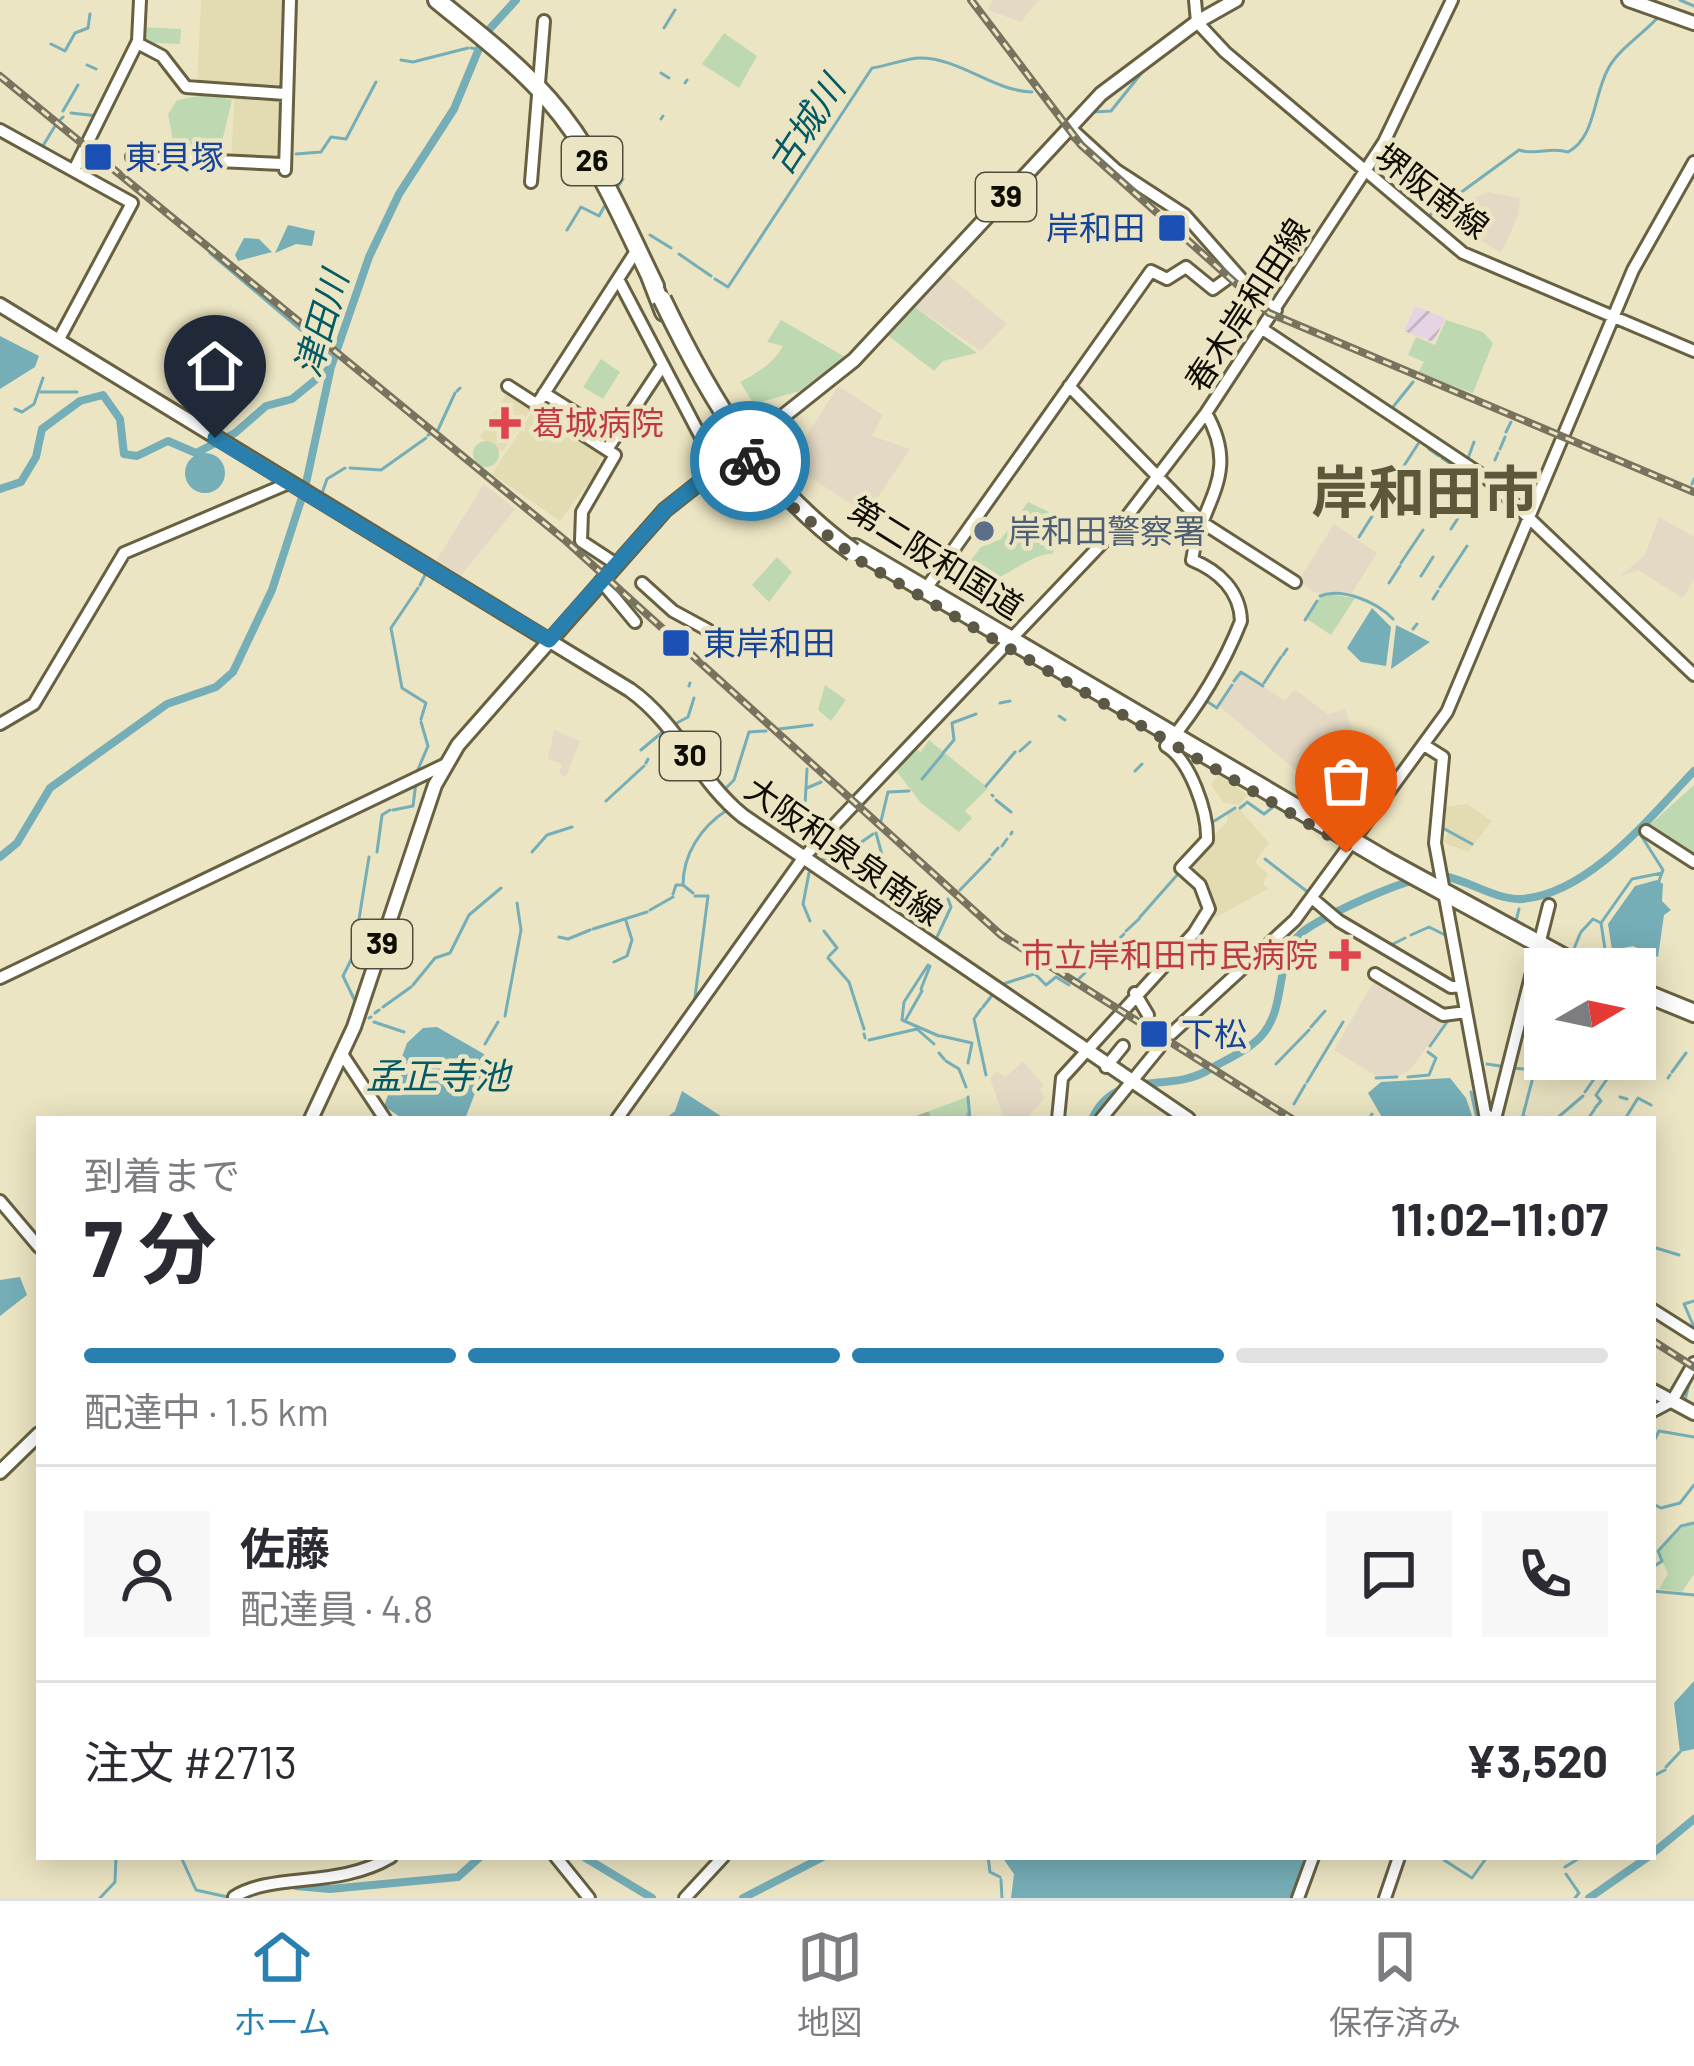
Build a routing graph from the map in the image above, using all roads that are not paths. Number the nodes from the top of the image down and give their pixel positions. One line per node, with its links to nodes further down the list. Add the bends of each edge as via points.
1 (140, 0): 12 (street)
2 (290, 0): 14 (street)
3 (441, 0): 13 (highway, 第二阪和国道 / 26)
4 (1195, 0): 11 (street)
5 (1236, 0): 11 (main road, 39)
6 (1452, 0): 20 (street, 春木岸和田線)
7 (1629, 0): 9 (main road)
8 (1647, 0): 9 (main road)
9 (1694, 20)
10 (544, 21): 13 (street)
11 (1197, 22): 15 (main road, 39); 20 (street, 堺阪南線)
12 (137, 43): 14 (street, via 162,56 186,87); 19 (street)
13 (539, 85): 21 (street); 22 (highway, 第二阪和国道 / 26)
14 (285, 94): 17 (street, via 284,167)
15 (1069, 127): 24 (street, via 1185,215); 39 (main road, 39, via 854,360)
16 (0, 130): 19 (street)
17 (132, 158)
18 (1694, 163): 28 (street)
19 (74, 170): 30 (street, via 132,204)
20 (1363, 173): 27 (street, 春木岸和田線); 28 (street, 堺阪南線, via 1463,254)
21 (530, 182)
22 (639, 247): 23 (highway, 第二阪和国道 / 26); 25 (street)
23 (650, 271): 39 (highway, 26); 46 (highway, 第二阪和国道 / 26, bridge, via 745,448 793,503)
24 (1235, 273): 27 (street); 34 (street, via 1214,289 1186,267 1167,279 1151,271)
25 (618, 279): 32 (street); 35 (street)
26 (0, 304): 30 (main road, 大阪和泉泉南線 / 30)
27 (1276, 310): 29 (street, 春木岸和田線)
28 (1614, 317): 31 (street, 堺阪南線); 43 (street)
29 (1264, 330): 37 (street, 春木岸和田線); 43 (street, via 1489,480)
30 (58, 341): 42 (main road, 大阪和泉泉南線 / 30)
31 (1694, 351)
32 (663, 365): 38 (street); 40 (street)
33 (508, 386): 36 (street)
34 (1070, 386): 41 (street); 50 (street)
35 (544, 393): 36 (street); 38 (street)
36 (536, 406): 38 (street)
37 (1206, 413): 41 (street); 44 (street, 春木岸和田線, via 1219,437 1220,488)
38 (612, 443): 45 (street, via 616,460 581,512 580,539)
39 (745, 446): 40 (main road, 39); 46 (highway, 26)
40 (716, 466): 47 (main road, 39)
41 (1158, 477): 44 (street); 54 (street)
42 (299, 489): 53 (main road, 大阪和泉泉南線 / 30); 56 (street, via 124,553 34,704)
43 (1531, 519): 55 (street); 58 (street, via 1460,688)
44 (1203, 523): 48 (street); 57 (street, 春木岸和田線, via 1192,560 1235,594 1241,621 1223,670)
45 (613, 562)
46 (890, 573): 50 (highway, 第二阪和国道 / 26); 54 (highway, 第二阪和国道 / 26)
47 (601, 581): 51 (street); 53 (main road, 39)
48 (1295, 582)
49 (642, 583): 52 (street)
50 (925, 590): 54 (highway, 第二阪和国道 / 26)
51 (635, 622)
52 (708, 630)
53 (549, 640): 59 (main road, 39); 62 (main road, 大阪和泉泉南線 / 30, via 647,702 730,806)
54 (1009, 643): 57 (highway, 第二阪和国道 / 26); 62 (street)
55 (1694, 675)
56 (0, 724)
57 (1170, 741): 61 (highway, 第二阪和国道 / 26); 72 (street, via 1208,833 1181,868 1209,903 1197,928)
58 (1424, 746): 61 (street); 64 (street, via 1443,757)
59 (444, 765): 70 (street); 83 (main road, 39)
60 (1646, 831): 63 (street)
61 (1352, 845): 64 (highway, 第二阪和国道 / 26); 65 (street)
62 (804, 857): 82 (main road, 大阪和泉泉南線 / 30); 88 (street)
63 (1694, 862)
64 (1428, 884): 68 (highway, 第二阪和国道 / 26); 71 (street)
65 (1313, 898): 71 (street, via 1451,987); 79 (street)
66 (1549, 905): 67 (street)
67 (1538, 948)
68 (1524, 950)
69 (1375, 974): 76 (street, via 1443,1015)
70 (0, 978)
71 (1462, 986): 76 (street)
72 (1136, 993): 77 (street); 82 (street)
73 (1656, 999): 78 (highway)
74 (1524, 1000): 93 (street)
75 (1656, 1005): 78 (highway)
76 (1466, 1012): 92 (street)
77 (1148, 1015)
78 (1694, 1017)
79 (1171, 1034)
80 (1123, 1046): 84 (street)
81 (1159, 1048): 85 (street)
82 (1083, 1053): 84 (main road, 大阪和泉泉南線 / 30); 89 (street, via 1060,1080)
83 (342, 1054): 86 (main road, 39); 87 (street)
84 (1106, 1066): 85 (main road, 大阪和泉泉南線 / 30)
85 (1134, 1083): 90 (street); 91 (main road, 大阪和泉泉南線 / 30)
86 (311, 1116)
87 (383, 1116)
88 (619, 1116)
89 (1058, 1116)
90 (1104, 1116)
91 (1184, 1116)
92 (1488, 1116)
93 (1494, 1116)
94 (0, 1202): 95 (street)
95 (36, 1244)
96 (1656, 1312): 97 (street)
97 (1694, 1336)
98 (1694, 1363): 100 (street)
99 (1656, 1393): 100 (main road)
100 (1672, 1401): 101 (street); 102 (main road)
101 (1656, 1410)
102 (1694, 1413)
103 (36, 1437): 104 (main road)
104 (0, 1472)
105 (385, 1860): 110 (street, via 357,1875)
106 (558, 1860): 111 (street)
107 (720, 1860): 112 (street)
108 (1312, 1860): 113 (street)
109 (1398, 1860): 114 (street)
110 (234, 1897)
111 (589, 1898)
112 (686, 1898)
113 (1298, 1898)
114 (1385, 1898)

